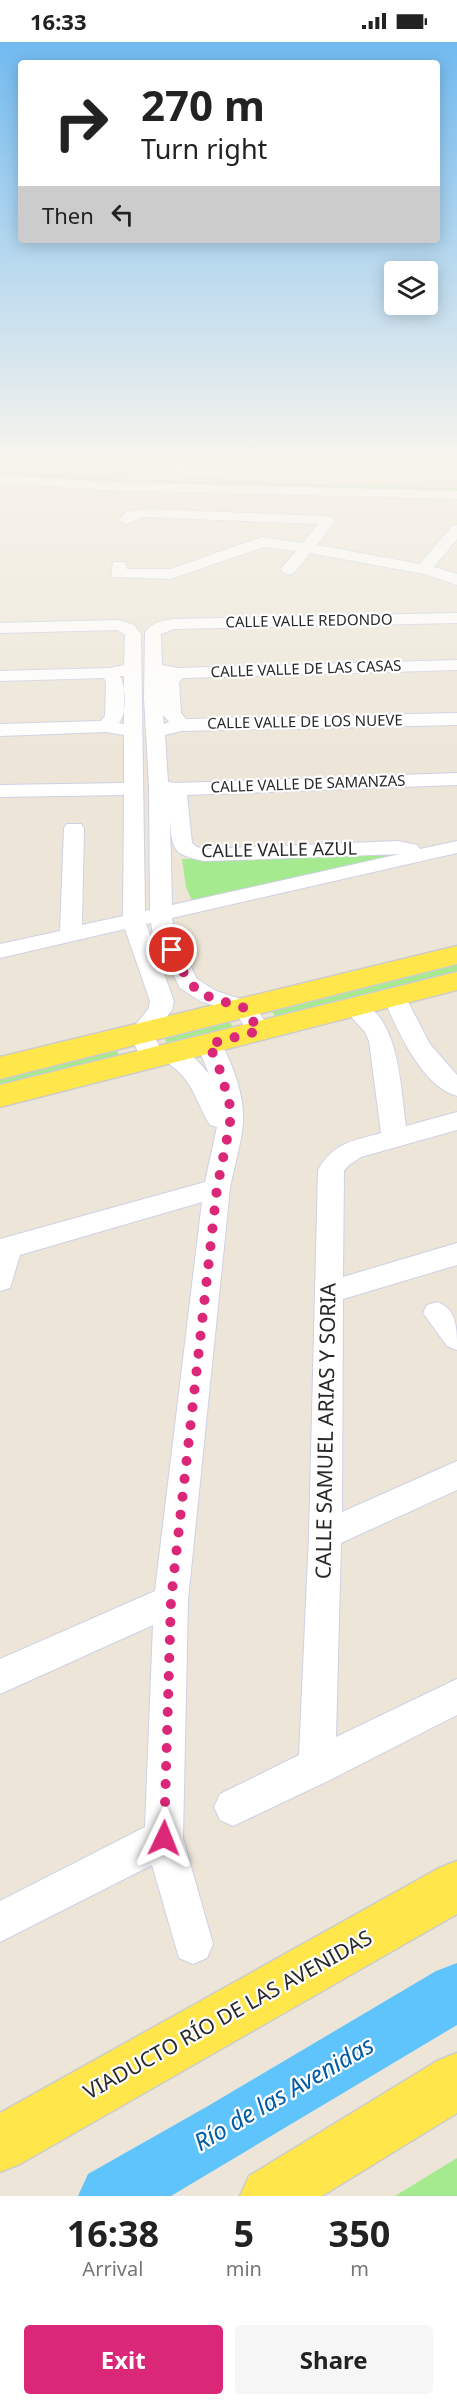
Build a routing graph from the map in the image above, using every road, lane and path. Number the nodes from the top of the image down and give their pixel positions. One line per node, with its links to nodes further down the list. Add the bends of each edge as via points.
1 (222, 557): 5 (street, via 170,574)
2 (301, 557): 7 (street)
3 (356, 557): 6 (street)
4 (434, 557): 6 (street)
5 (119, 569)
6 (424, 569): 8 (street)
7 (288, 570)
8 (452, 574)
9 (457, 618): 13 (street, CALLE VALLE REDONDO, via 161,626 153,632)
10 (0, 628): 12 (street, via 119,625 133,634)
11 (457, 665): 15 (street, CALLE VALLE DE LAS CASAS)
12 (132, 669): 14 (street); 17 (street)
13 (155, 669): 15 (street, CALLE VALLE DE LAS CASAS); 17 (street)
14 (110, 673): 16 (street); 20 (street, via 115,683 114,717)
15 (178, 673): 19 (street, via 170,681 172,714)
16 (0, 676)
17 (144, 698): 22 (street); 23 (street)
18 (457, 719): 19 (street, CALLE VALLE DE LOS NUEVE)
19 (181, 725): 23 (street, CALLE VALLE DE LOS NUEVE)
20 (106, 726): 21 (street); 22 (street)
21 (0, 730)
22 (133, 731): 26 (street)
23 (154, 732): 25 (street)
24 (457, 779): 25 (street, CALLE VALLE DE SAMANZAS)
25 (168, 787): 30 (street, CALLE VALLE AZUL, via 182,845 189,852 205,855 398,847); 31 (street)
26 (135, 789): 27 (street); 32 (street)
27 (0, 791)
28 (74, 828): 33 (street)
29 (457, 847): 30 (street)
30 (434, 852): 31 (street)
31 (161, 916): 32 (street); 39 (street, via 201,994)
32 (134, 922): 33 (street); 41 (street, via 169,990 160,1010)
33 (71, 936): 34 (street)
34 (0, 951)
35 (457, 955): 39 (main road)
36 (457, 981): 37 (main road)
37 (395, 997): 38 (main road); 43 (street, via 419,1048)
38 (354, 1007): 39 (main road); 46 (street, via 376,1029 381,1041)
39 (252, 1019): 40 (main road); 41 (main road)
40 (209, 1044): 41 (main road); 47 (street, via 230,1106)
41 (155, 1048): 42 (main road); 44 (main road); 47 (street, via 194,1070 203,1080 216,1108)
42 (0, 1068)
43 (457, 1088)
44 (0, 1096)
45 (457, 1121): 46 (street, CALLE SAMUEL ARIAS Y SORIA)
46 (395, 1138): 51 (street, CALLE SAMUEL ARIAS Y SORIA, via 352,1150 331,1170)
47 (224, 1142): 48 (street)
48 (217, 1188): 50 (street); 56 (street)
49 (457, 1254): 51 (street)
50 (2, 1266)
51 (329, 1292): 55 (street, CALLE SAMUEL ARIAS Y SORIA)
52 (437, 1313): 53 (street)
53 (457, 1338)
54 (457, 1475): 55 (street)
55 (325, 1535): 59 (street, CALLE SAMUEL ARIAS Y SORIA)
56 (171, 1600): 57 (street); 61 (street)
57 (0, 1677)
58 (457, 1696): 59 (street)
59 (317, 1767): 60 (street)
60 (233, 1807)
61 (164, 1838): 63 (street); 64 (street)
62 (457, 1886): 66 (main road, VIADUCTO RÍO DE LAS AVENIDAS)
63 (0, 1922)
64 (193, 1944)
65 (457, 2081): 67 (main road)
66 (0, 2144)
67 (269, 2196)

